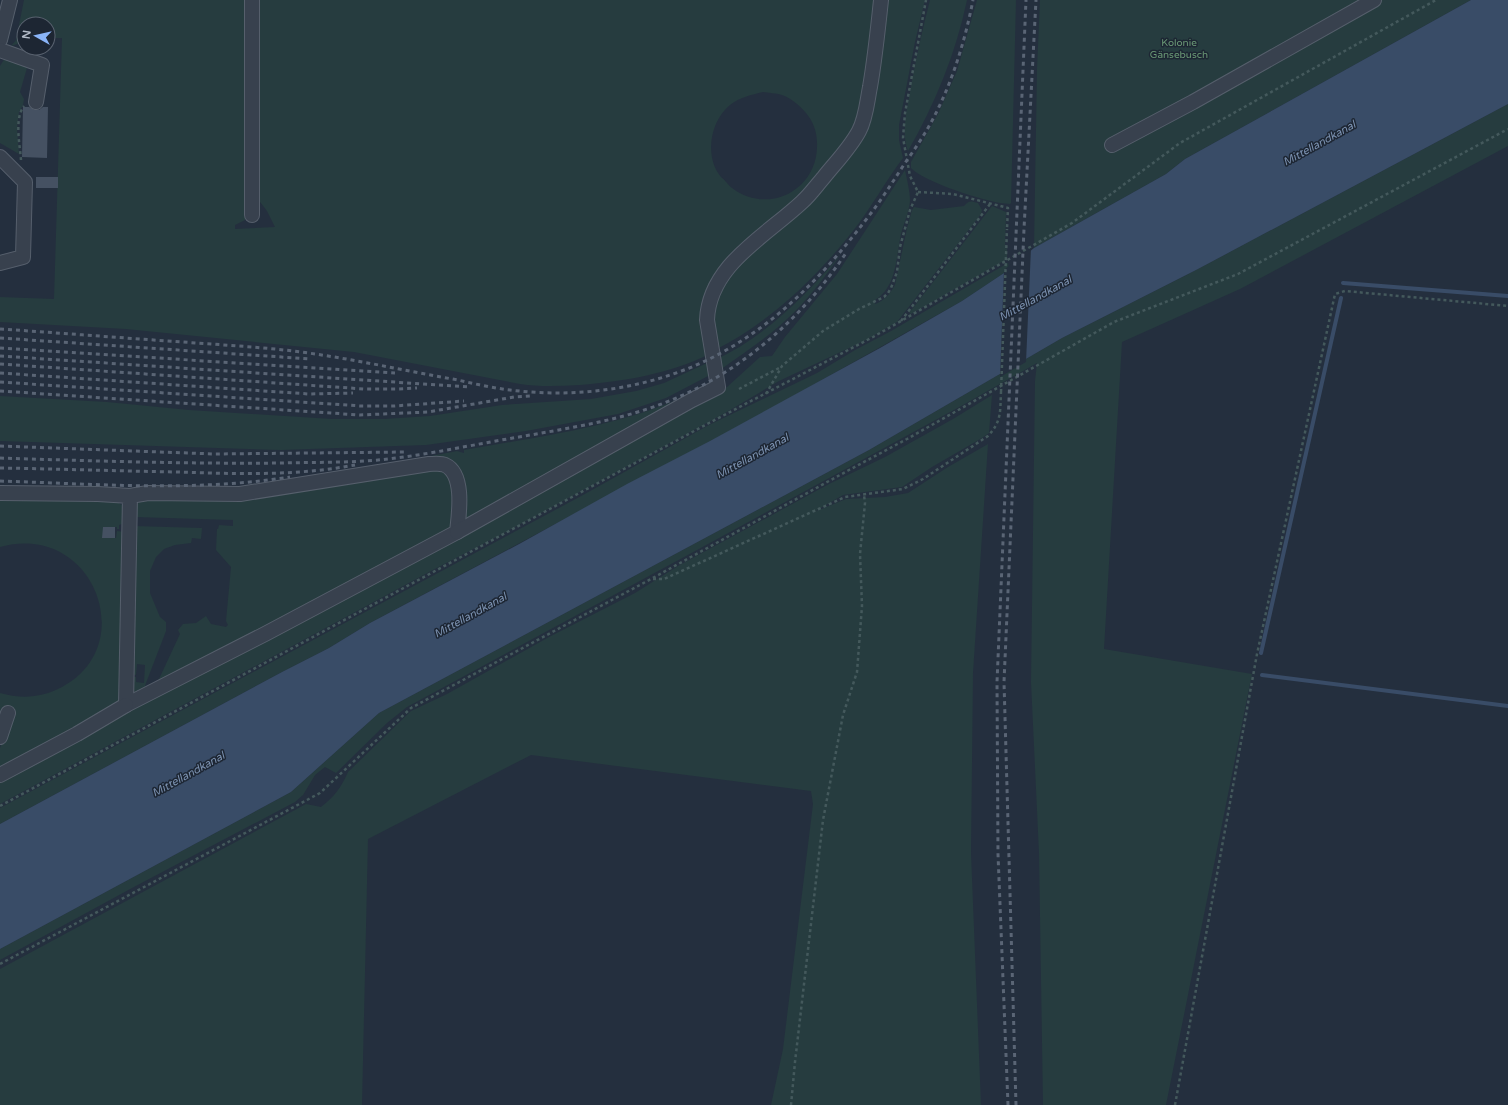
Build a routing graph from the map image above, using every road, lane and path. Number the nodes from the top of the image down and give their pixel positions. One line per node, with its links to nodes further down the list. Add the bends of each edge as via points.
1 (10, 0): 7 (street)
2 (252, 0): 16 (street)
3 (881, 0): 26 (street, via 875,56 859,131 845,152 803,201 741,255 724,274 713,292 707,310 707,320 718,387)
4 (926, 0): 14 (path, via 905,113 903,138 910,176)
5 (1374, 0): 11 (street)
6 (1436, 0): 19 (path, via 1180,143 1072,223)
7 (0, 40)
8 (0, 50): 9 (street, via 42,65)
9 (36, 102): 12 (path, via 28,103 20,111)
10 (1508, 129): 27 (path, via 1238,274 1114,322)
11 (1112, 145)
12 (21, 156)
13 (1, 161): 17 (street, via 25,182 23,257)
14 (918, 192): 15 (path, via 952,194); 20 (path, via 910,210 900,247 897,272 888,293 823,331)
15 (990, 204): 19 (path); 24 (path, bridge, via 1008,208 1000,419 997,426 988,436 923,479 903,489)
16 (252, 215)
17 (0, 263)
18 (1508, 306): 35 (path, via 1345,291 1335,294 1257,654)
19 (901, 322): 22 (path)
20 (782, 366): 21 (path); 22 (path)
21 (740, 389)
22 (766, 394): 32 (path)
23 (0, 493): 25 (street)
24 (864, 495): 27 (path, via 845,497 664,579); 34 (path, via 860,554 862,606 857,672 843,715 823,820)
25 (130, 496): 26 (street, via 148,493 240,494 430,464 445,465 454,473 460,493); 28 (street)
26 (457, 532): 28 (street)
27 (651, 580): 33 (path, via 411,708 320,793)
28 (126, 705): 31 (street)
29 (8, 713): 30 (street)
30 (0, 737)
31 (0, 775)
32 (0, 806)
33 (0, 964)
34 (792, 1105)
35 (1175, 1105)

